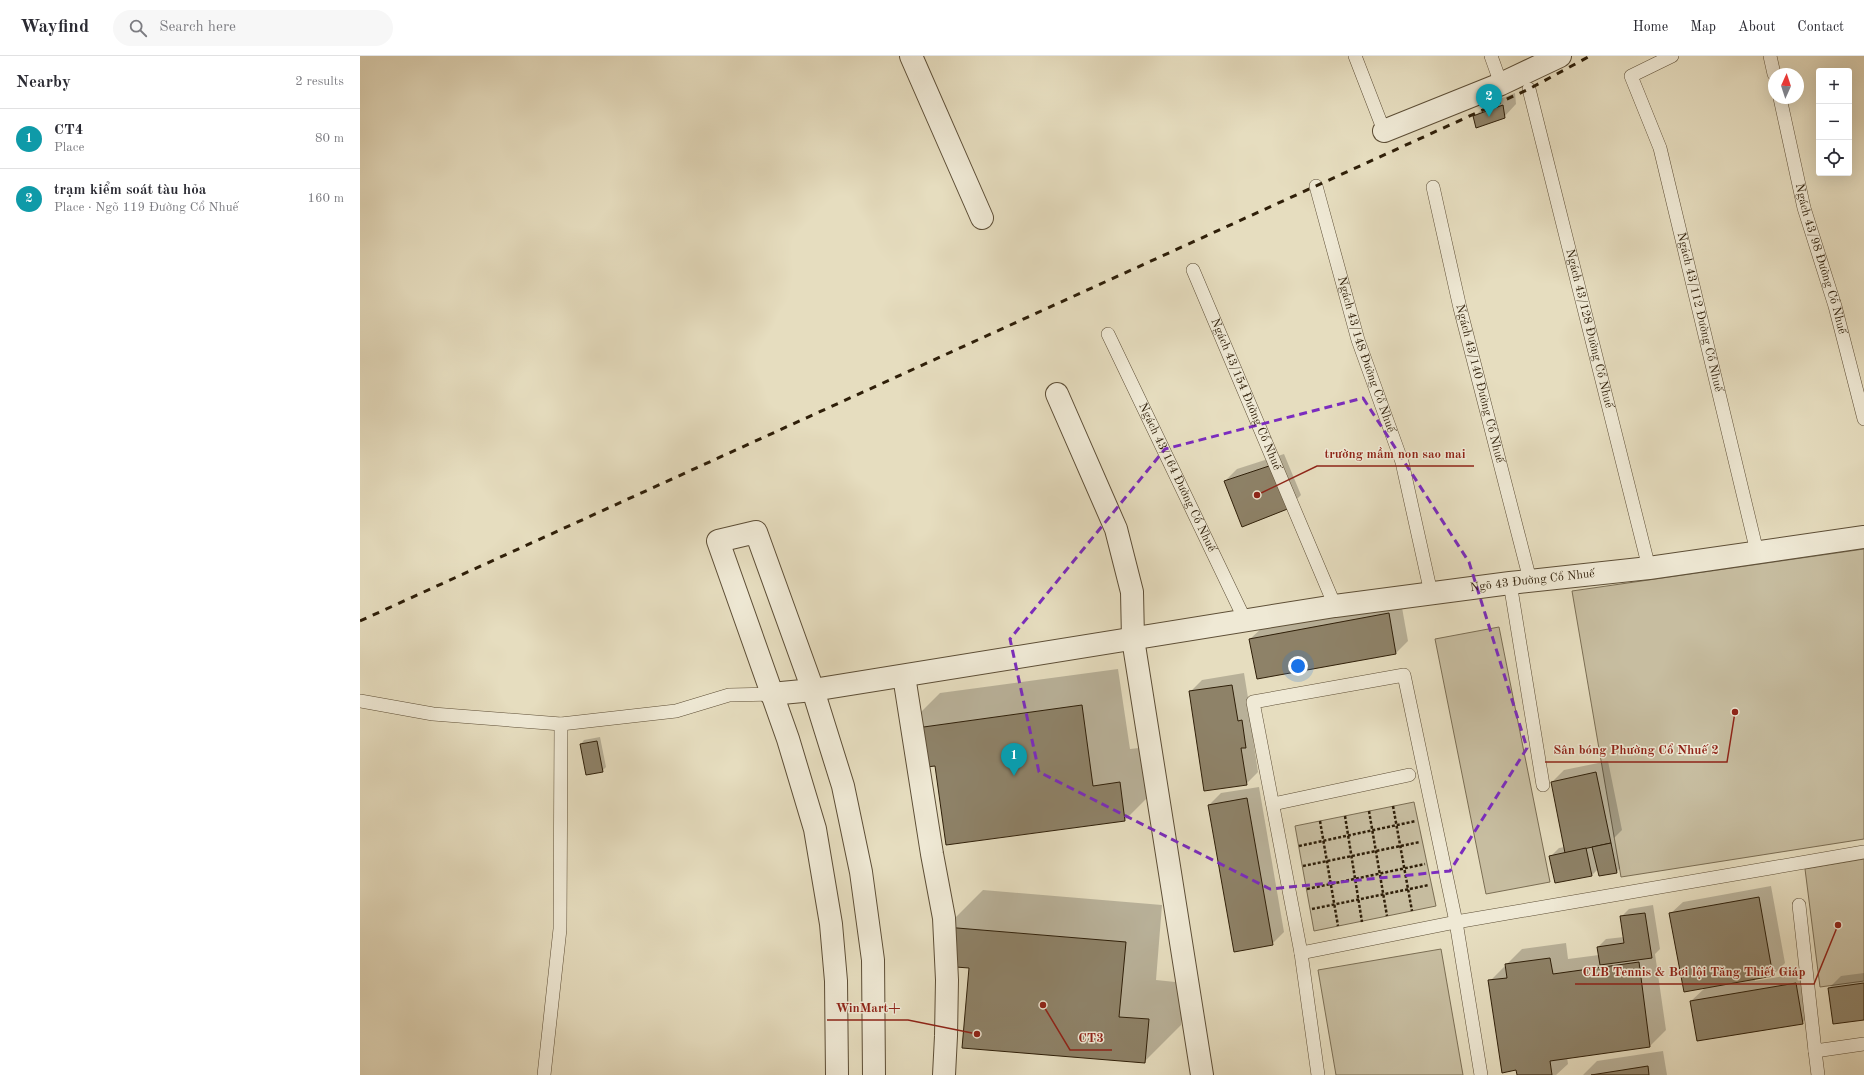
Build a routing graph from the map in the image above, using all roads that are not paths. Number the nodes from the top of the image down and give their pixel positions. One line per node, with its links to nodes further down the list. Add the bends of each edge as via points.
1 (911, 56): 14 (street)
2 (1355, 56): 11 (lane)
3 (1491, 56): 8 (lane)
4 (1560, 56): 8 (street)
5 (1672, 56): 20 (lane, Ngách 43/112 Đường Cổ Nhuế, via 1631,76 1660,148)
6 (1770, 56): 7 (lane)
7 (1773, 68)
8 (1501, 84): 11 (street)
9 (1529, 89): 21 (lane, Ngách 43/128 Đường Cổ Nhuế)
10 (1781, 104): 18 (lane, Ngách 43/98 Đường Cổ Nhuế, via 1804,208 1835,306)
11 (1384, 131)
12 (1316, 186): 23 (lane, Ngách 43/148 Đường Cổ Nhuế, via 1358,340 1402,462)
13 (1433, 187): 22 (lane, Ngách 43/140 Đường Cổ Nhuế)
14 (982, 218)
15 (1193, 270): 24 (lane, Ngách 43/154 Đường Cổ Nhuế)
16 (1108, 334): 25 (lane, Ngách 43/164 Đường Cổ Nhuế)
17 (1057, 394): 26 (street, via 1116,529 1132,592)
18 (1864, 419)
19 (1864, 537): 20 (street, Ngõ 43 Đường Cổ Nhuế)
20 (1758, 552): 21 (street, Ngõ 43 Đường Cổ Nhuế)
21 (1649, 568): 22 (street, Ngõ 43 Đường Cổ Nhuế)
22 (1520, 581): 23 (street, Ngõ 43 Đường Cổ Nhuế); 33 (lane, Ngách 43/140 Đường Cổ Nhuế)
23 (1431, 593): 24 (street, Ngõ 43 Đường Cổ Nhuế)
24 (1335, 606): 25 (street, Ngõ 43 Đường Cổ Nhuế)
25 (1245, 620): 26 (street, Ngõ 43 Đường Cổ Nhuế)
26 (1133, 639): 27 (street, Ngõ 43 Đường Cổ Nhuế); 45 (street)
27 (904, 676): 28 (street, Ngõ 43 Đường Cổ Nhuế); 44 (street, via 944,918 947,980)
28 (814, 690): 29 (street, Ngõ 43 Đường Cổ Nhuế); 29 (street, via 756,532 718,541); 43 (street, via 843,786 861,872 873,960)
29 (771, 694): 31 (lane, via 729,695 676,711); 42 (street, via 788,739 815,829 831,924 836,981)
30 (360, 701): 31 (lane, via 434,714)
31 (561, 724): 41 (lane, via 560,929)
32 (1409, 775): 34 (lane)
33 (1543, 785)
34 (1273, 804): 37 (lane, via 1253,702 1404,676); 38 (lane)
35 (1864, 852): 37 (lane)
36 (1799, 905): 40 (lane)
37 (1456, 922): 38 (lane); 47 (lane)
38 (1301, 953): 46 (lane)
39 (1864, 1044): 40 (lane)
40 (1815, 1051): 48 (lane)
41 (544, 1075)
42 (837, 1075)
43 (874, 1075)
44 (944, 1075)
45 (1202, 1075)
46 (1318, 1075)
47 (1481, 1075)
48 (1818, 1075)

